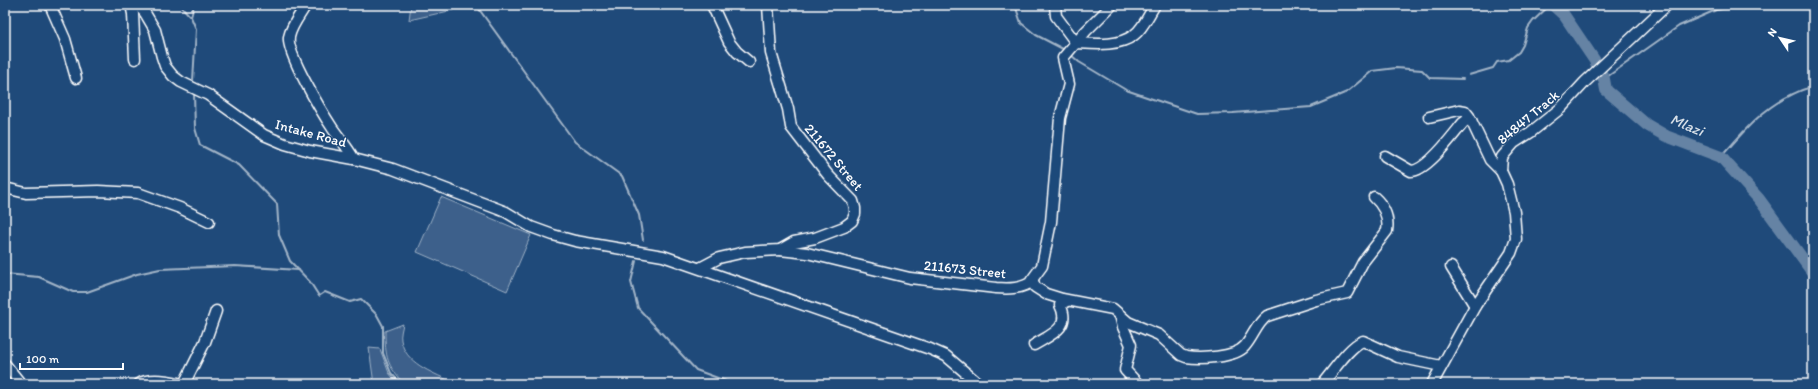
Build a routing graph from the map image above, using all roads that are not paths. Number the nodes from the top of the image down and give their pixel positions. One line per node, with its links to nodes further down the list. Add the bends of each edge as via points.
1 (50, 5): 14 (street, via 65,39)
2 (131, 5): 12 (street)
3 (138, 5): 18 (street, Intake Road, via 155,30 165,66 181,82 208,95 264,135 310,151)
4 (306, 5): 18 (street, via 290,33 289,45 307,84)
5 (712, 5): 13 (street, via 729,42)
6 (768, 5): 23 (street, 211672 Street, via 771,53 791,127 828,175 853,201 855,208 852,221 844,227 815,238 794,242)
7 (1055, 5): 11 (street, via 1056,16)
8 (1112, 5): 11 (street)
9 (1155, 5): 11 (street, via 1139,29 1130,37 1113,43)
10 (1667, 5): 19 (street, 84847 Track, via 1561,108 1514,143 1502,157)
11 (1076, 43): 26 (street, via 1063,58 1069,84 1060,124 1051,222 1042,266)
12 (135, 59)
13 (749, 62)
14 (76, 78)
15 (1429, 117): 16 (street, via 1462,110)
16 (1471, 120): 17 (street, via 1463,123 1429,161 1416,170 1411,171); 19 (street, via 1490,160)
17 (1385, 156)
18 (354, 159): 25 (street, Intake Road, via 441,187 506,212 528,225 560,237 663,256)
19 (1501, 171): 28 (street, via 1509,188 1516,239 1511,253)
20 (5, 188): 22 (street, via 32,194 93,191 138,193)
21 (1374, 197): 30 (street, via 1385,212 1389,225 1363,262 1347,294 1316,300 1271,314 1264,318 1244,347 1239,350 1220,356 1191,358 1181,355 1159,335)
22 (209, 222)
23 (777, 250): 25 (street, via 745,252 719,258); 26 (street, 211673 Street, via 813,254 910,278 996,288 1024,287)
24 (1451, 267): 28 (street)
25 (700, 268): 37 (street, Intake Road, via 930,349 946,356)
26 (1033, 281): 27 (street, via 1035,287 1046,294)
27 (1067, 300): 30 (street, via 1113,309); 31 (street, via 1060,305 1065,320 1062,325)
28 (1475, 306): 33 (street)
29 (216, 311): 36 (street, via 203,348)
30 (1120, 316): 38 (street, via 1131,344 1125,370)
31 (1034, 345)
32 (5, 364): 34 (street)
33 (1441, 366): 39 (street, via 1398,356 1363,341 1352,348); 40 (street)
34 (22, 384)
35 (138, 384): 36 (street, via 152,380)
36 (183, 384)
37 (978, 384)
38 (1138, 384)
39 (1322, 384)
40 (1432, 384)

